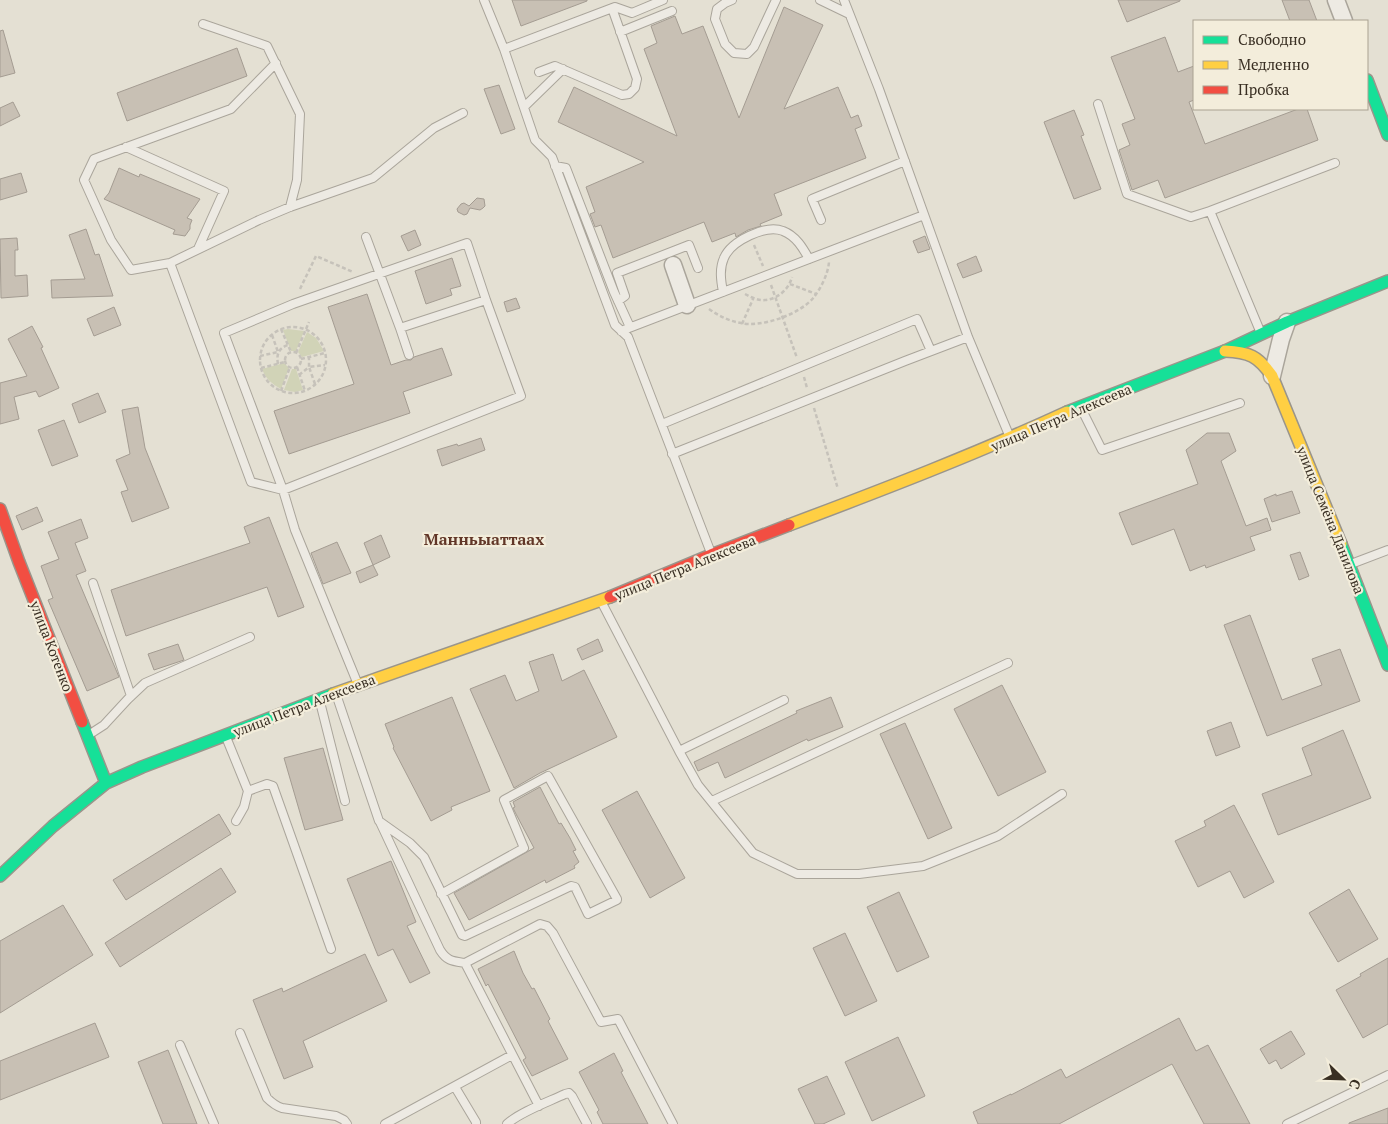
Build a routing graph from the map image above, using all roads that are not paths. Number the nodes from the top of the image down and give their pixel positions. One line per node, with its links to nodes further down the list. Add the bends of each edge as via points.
1 (484, 0): 14 (lane)
2 (663, 0): 8 (lane, via 632,13)
3 (732, 0): 4 (lane, via 717,10 715,19 725,44 734,53 748,54)
4 (776, 0)
5 (820, 0): 10 (lane)
6 (844, 0): 10 (lane)
7 (1336, 0): 11 (street)
8 (612, 8): 13 (lane); 14 (lane)
9 (672, 11): 13 (lane)
10 (849, 14): 24 (lane)
11 (1344, 20)
12 (203, 24): 15 (lane, via 267,46)
13 (620, 32): 16 (lane, via 637,79 629,94 622,95)
14 (504, 49): 20 (lane)
15 (276, 63): 23 (lane, via 231,109); 27 (lane, via 300,114 296,180)
16 (563, 69): 17 (lane, via 555,66); 20 (lane)
17 (539, 72)
18 (1368, 83): 22 (street)
19 (1098, 104): 28 (lane, via 1127,194 1191,217)
20 (524, 107): 26 (lane, via 535,140 552,156)
21 (463, 113): 27 (lane, via 434,128 374,178)
22 (1388, 135)
23 (126, 147): 32 (lane, via 224,191); 34 (lane, via 94,159 84,180 111,240 131,270)
24 (905, 161): 29 (lane); 30 (lane, via 812,199)
25 (1335, 164): 28 (lane)
26 (555, 166): 41 (lane, via 566,168); 46 (lane, via 615,325)
27 (290, 207): 32 (lane)
28 (1210, 211): 47 (lane)
29 (924, 215): 33 (lane); 48 (lane)
30 (821, 220)
31 (366, 237): 37 (lane)
32 (198, 250): 34 (lane)
33 (809, 259): 39 (lane); 39 (lane, via 797,240 783,231 768,230 745,238 724,258 720,276)
34 (170, 263): 58 (lane, via 250,482)
35 (673, 265): 42 (street)
36 (698, 268): 41 (lane, via 690,245 617,273 625,296)
37 (380, 273): 40 (lane, via 467,244); 45 (lane); 58 (lane, via 224,333)
38 (1388, 281): 43 (street, улица Петра Алексеева)
39 (723, 292): 42 (lane)
40 (486, 300): 45 (lane); 58 (lane, via 521,396)
41 (618, 301): 44 (lane)
42 (687, 306): 44 (lane)
43 (1287, 322): 47 (street, улица Петра Алексеева); 52 (street)
44 (630, 327): 46 (lane)
45 (400, 328): 51 (lane)
46 (621, 331): 55 (lane, via 628,337)
47 (1262, 334): 50 (street, улица Петра Алексеева)
48 (968, 337): 49 (lane); 56 (lane)
49 (931, 351): 55 (lane, via 917,319); 57 (lane)
50 (1225, 351): 52 (street, улица Семёна Данилова, via 1243,351 1253,355 1264,363); 54 (street, улица Петра Алексеева)
51 (409, 355)
52 (1272, 376): 63 (street, улица Семёна Данилова)
53 (1240, 403): 54 (lane, via 1102,450)
54 (1080, 406): 56 (street, улица Петра Алексеева)
55 (662, 424): 57 (lane)
56 (1010, 438): 62 (street, улица Петра Алексеева)
57 (672, 454): 62 (lane)
58 (283, 490): 69 (lane, via 295,530)
59 (0, 509): 60 (street, улица Котенко)
60 (4, 534): 74 (street, улица Котенко)
61 (1388, 550): 63 (lane)
62 (712, 555): 65 (street, улица Петра Алексеева)
63 (1350, 565): 68 (street, улица Семёна Данилова)
64 (93, 583): 71 (lane)
65 (601, 601): 69 (street, улица Петра Алексеева); 76 (lane)
66 (250, 636): 71 (lane, via 145,683)
67 (1008, 663): 81 (lane)
68 (1388, 665)
69 (358, 684): 70 (street, улица Петра Алексеева)
70 (336, 693): 72 (street, улица Петра Алексеева); 83 (lane)
71 (131, 696): 74 (lane, via 104,725)
72 (319, 700): 75 (street, улица Петра Алексеева); 80 (lane)
73 (784, 700): 76 (lane)
74 (87, 736): 77 (street, улица Котенко)
75 (225, 736): 77 (street, улица Петра Алексеева); 78 (lane)
76 (678, 751): 81 (lane)
77 (106, 783): 84 (street, улица Петра Алексеева, via 53,826)
78 (248, 790): 82 (lane); 86 (lane, via 267,784 273,786)
79 (1062, 794): 81 (lane, via 998,836 923,866 859,874 797,874 753,852)
80 (345, 801)
81 (712, 801)
82 (236, 820)
83 (379, 821): 85 (lane, via 424,857); 87 (lane, via 440,950 445,958)
84 (0, 876)
85 (442, 894): 85 (lane, via 524,848 504,800 548,776 617,899 588,914 575,886 571,886 466,936 462,935)
86 (331, 949)
87 (465, 963): 90 (lane); 101 (lane, via 540,924 547,926 601,1022 618,1019)
88 (240, 1033): 96 (lane, via 267,1098 282,1108 336,1116)
89 (180, 1045): 95 (lane)
90 (512, 1054): 92 (lane); 93 (lane)
91 (1388, 1075): 94 (lane)
92 (455, 1087): 97 (lane); 98 (lane)
93 (539, 1106): 99 (lane); 100 (lane, via 569,1093)
94 (1306, 1115): 102 (lane); 103 (lane)
95 (214, 1124)
96 (347, 1124)
97 (385, 1124)
98 (476, 1124)
99 (507, 1124)
100 (587, 1124)
101 (673, 1124)
102 (1287, 1124)
103 (1306, 1124)

